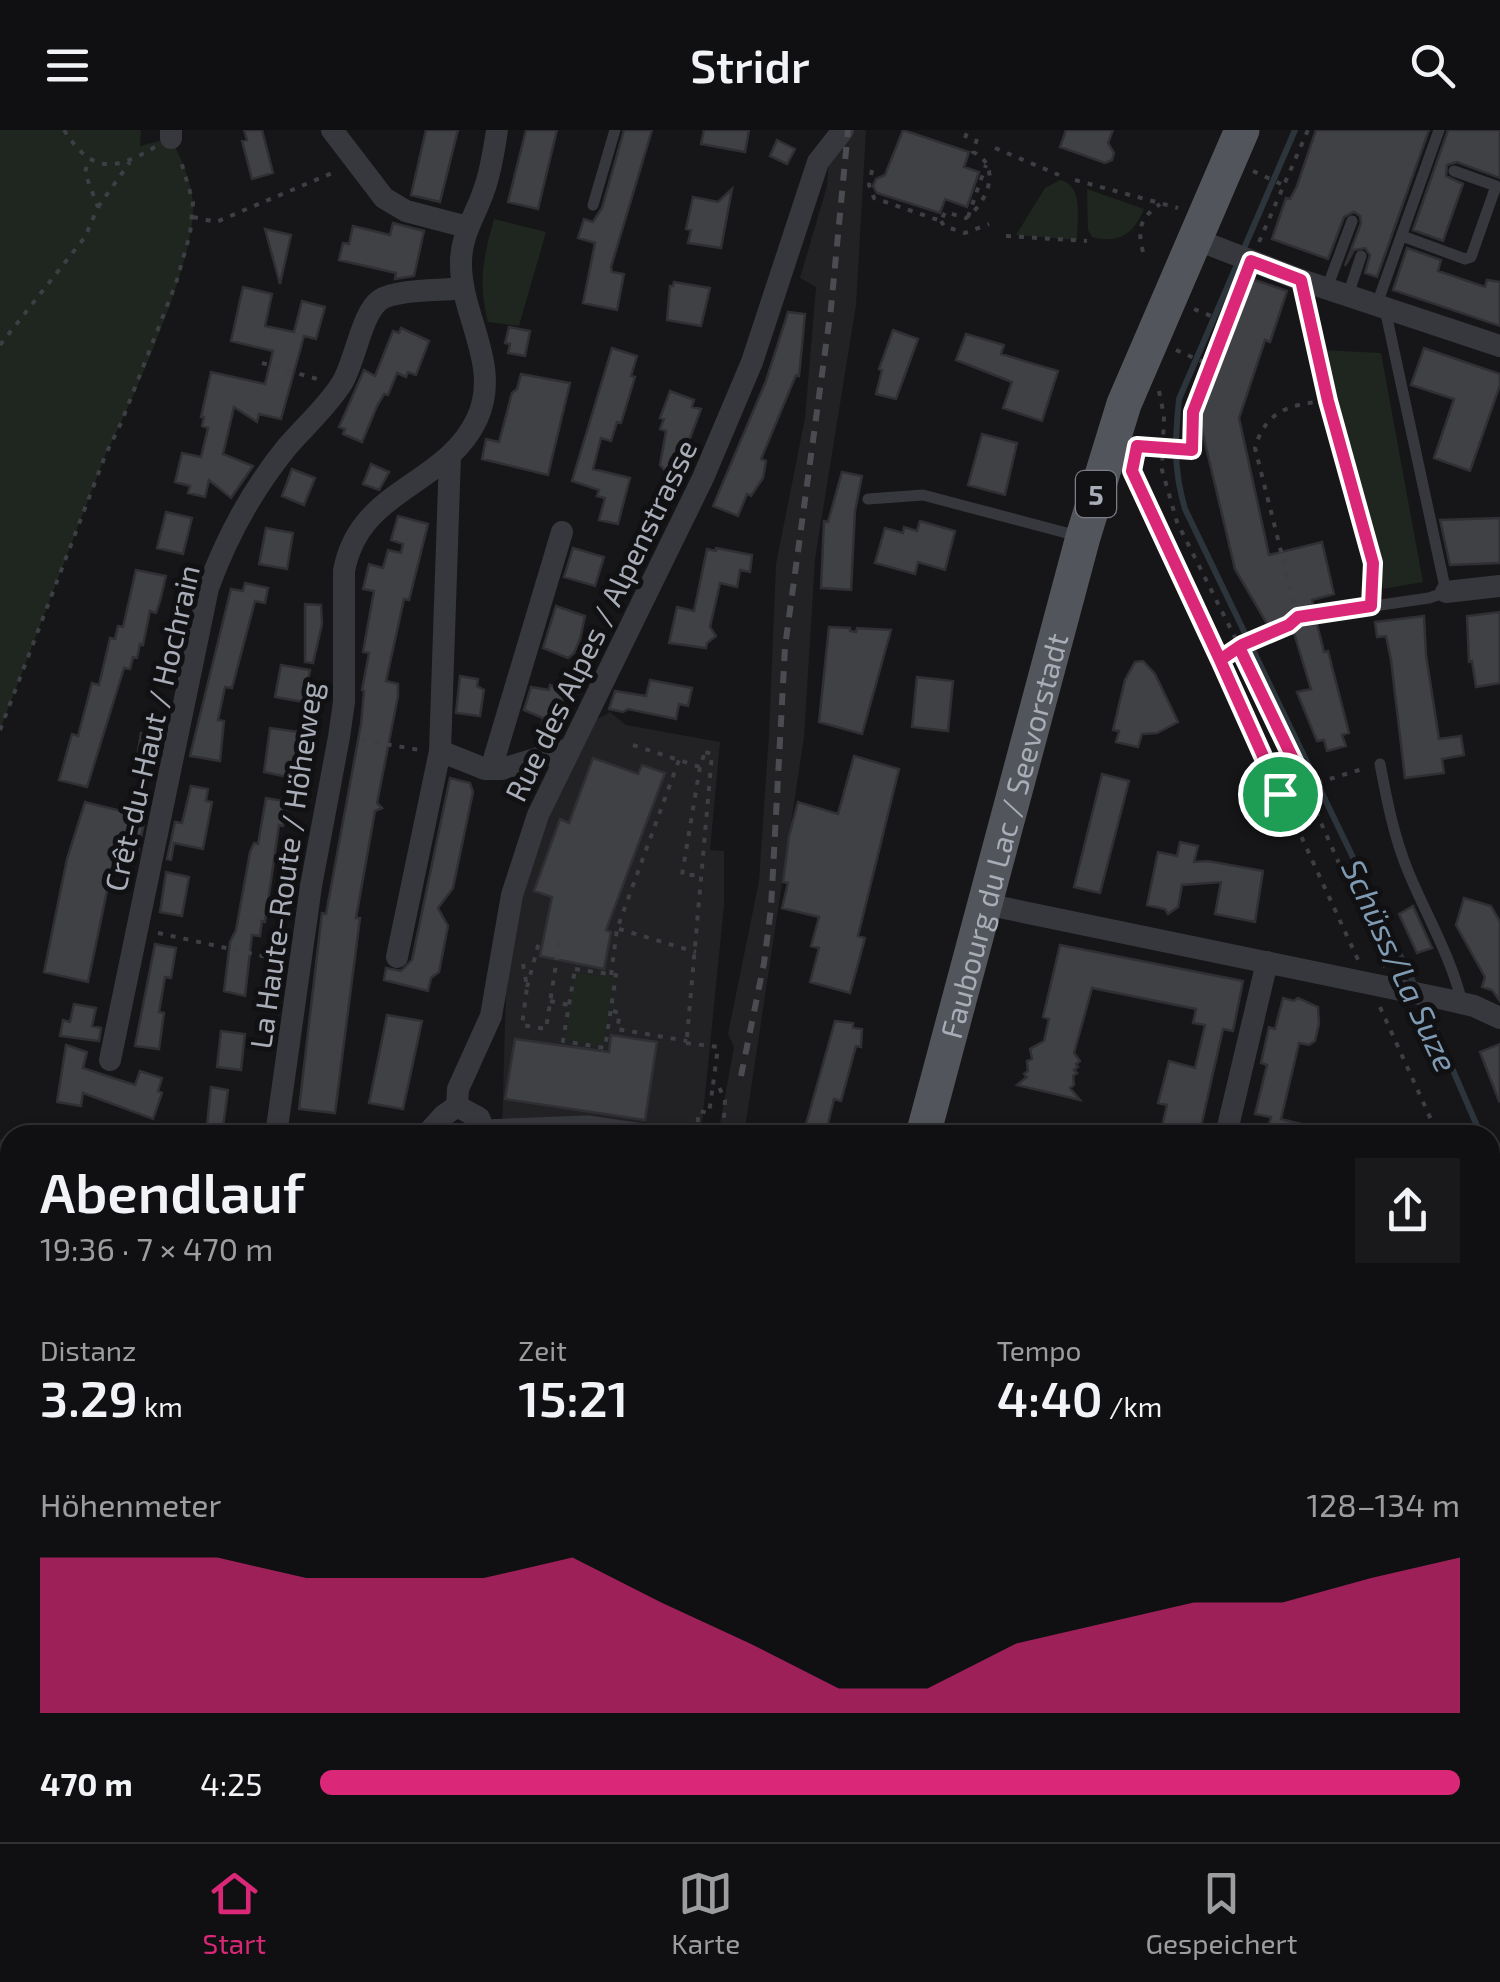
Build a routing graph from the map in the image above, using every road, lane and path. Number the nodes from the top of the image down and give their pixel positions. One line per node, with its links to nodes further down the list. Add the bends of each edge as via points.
1 (64, 130): 14 (path)
2 (332, 130): 32 (street, via 384,198 406,211)
3 (497, 130): 32 (street, La Haute-Route / Höheweg, via 484,193)
4 (616, 130): 24 (lane)
5 (843, 130): 68 (street, Rue des Alpes / Alpenstrasse, via 811,178 752,362 710,462)
6 (968, 130): 11 (path)
7 (1242, 130): 31 (main road, Faubourg du Lac / Seevorstadt / 5)
8 (1308, 130): 22 (path)
9 (1439, 130): 34 (lane)
10 (171, 134): 26 (path)
11 (965, 138)
12 (977, 139): 15 (path, via 973,152)
13 (995, 148): 20 (path)
14 (88, 159): 25 (path, via 84,174); 25 (path, via 110,165 132,160)
15 (986, 164): 27 (path); 27 (path, via 987,193)
16 (872, 170): 28 (path, via 874,198)
17 (338, 171): 26 (path, via 216,222)
18 (1454, 171): 34 (lane, via 1496,186 1470,257)
19 (1253, 172): 22 (path)
20 (1060, 174)
21 (1076, 180): 23 (path)
22 (1282, 184): 38 (path)
23 (1160, 204): 31 (path); 36 (path, via 1140,226)
24 (593, 205)
25 (98, 207): 46 (path, via 85,237)
26 (193, 217): 65 (path, via 176,283)
27 (968, 217): 28 (path, via 945,212)
28 (941, 221): 30 (path, via 964,233)
29 (1352, 221): 41 (lane)
30 (989, 224)
31 (1191, 225): 38 (street); 58 (main road, Faubourg du Lac / Seevorstadt / 5)
32 (467, 227): 40 (street, La Haute-Route / Höheweg)
33 (1006, 236): 35 (path)
34 (1402, 236): 42 (lane)
35 (1087, 241)
36 (1143, 252)
37 (1362, 256): 41 (lane)
38 (1243, 258): 39 (street); 44 (path)
39 (1301, 280): 41 (street); 45 (lane)
40 (463, 288): 51 (street, Crêt-du-Haut / Hochrain, via 380,300 366,316); 55 (street, La Haute-Route / Höheweg, via 484,360 485,388 476,420)
41 (1338, 291): 42 (street)
42 (1381, 306): 47 (street); 60 (lane)
43 (1194, 309): 44 (path)
44 (1223, 321): 50 (path)
45 (1313, 342): 53 (path)
46 (0, 345)
47 (1500, 346)
48 (1176, 350): 50 (path)
49 (262, 363): 51 (path)
50 (1207, 364): 54 (path, via 1193,412 1192,450)
51 (341, 386): 79 (street, Crêt-du-Haut / Hochrain, via 267,472 242,510 208,588)
52 (1158, 389): 54 (path)
53 (1328, 401): 61 (path, via 1373,563); 62 (path, via 1277,411 1254,448)
54 (1163, 448): 63 (path, via 1176,522); 64 (path, via 1137,446 1132,471)
55 (450, 456): 66 (street, La Haute-Route / Höheweg, via 374,511 348,552); 69 (street)
56 (868, 499): 58 (lane, via 923,495)
57 (562, 532): 73 (street)
58 (1083, 537): 77 (main road, Faubourg du Lac / Seevorstadt / 5)
59 (1500, 586): 60 (street)
60 (1446, 592): 61 (lane)
61 (1371, 606): 62 (lane)
62 (1298, 617): 63 (path)
63 (1241, 646): 64 (path); 74 (path)
64 (1220, 660): 75 (path)
65 (0, 730)
66 (340, 737): 69 (path); 84 (street, La Haute-Route / Höheweg)
67 (632, 745): 70 (path)
68 (568, 750): 73 (street); 98 (street, Rue des Alpes / Alpenstrasse, via 522,857 490,1016)
69 (440, 751): 73 (street); 82 (street)
70 (679, 760): 72 (path); 78 (path)
71 (1380, 764): 74 (path); 89 (lane, via 1407,869 1452,969)
72 (700, 767): 76 (path, via 682,875); 76 (path, via 704,752 712,754)
73 (491, 769)
74 (1308, 785): 75 (path); 86 (path)
75 (1280, 794): 86 (path)
76 (702, 875): 80 (path)
77 (985, 904): 83 (street); 106 (main road, Faubourg du Lac / Seevorstadt / 5)
78 (617, 928): 80 (path); 85 (path)
79 (138, 929): 84 (path); 96 (street, Crêt-du-Haut / Hochrain)
80 (696, 952): 95 (path)
81 (523, 956): 87 (path)
82 (397, 957)
83 (1267, 962): 86 (street); 107 (street)
84 (300, 964): 99 (street, La Haute-Route / Höheweg)
85 (610, 975): 90 (path, via 575,969); 91 (path, via 616,976)
86 (1384, 979): 89 (street); 108 (path)
87 (527, 987): 88 (path, via 538,942 559,944); 93 (path)
88 (550, 1001): 90 (path); 93 (path, via 546,1029 522,1026)
89 (1453, 1001): 94 (street)
90 (569, 1004): 91 (path, via 564,1041 606,1048)
91 (611, 1011): 95 (path, via 620,1012 617,1030)
92 (510, 1014): 93 (path)
93 (523, 1016)
94 (1500, 1018)
95 (687, 1040): 97 (path, via 718,1047)
96 (110, 1060)
97 (713, 1085): 104 (path, via 709,1113 699,1111); 105 (path, via 725,1100)
98 (457, 1106): 100 (street); 101 (street)
99 (277, 1125)
100 (435, 1125)
101 (482, 1125)
102 (542, 1125): 103 (lane)
103 (616, 1125)
104 (697, 1125)
105 (729, 1125)
106 (926, 1125)
107 (1228, 1125)
108 (1435, 1125)

